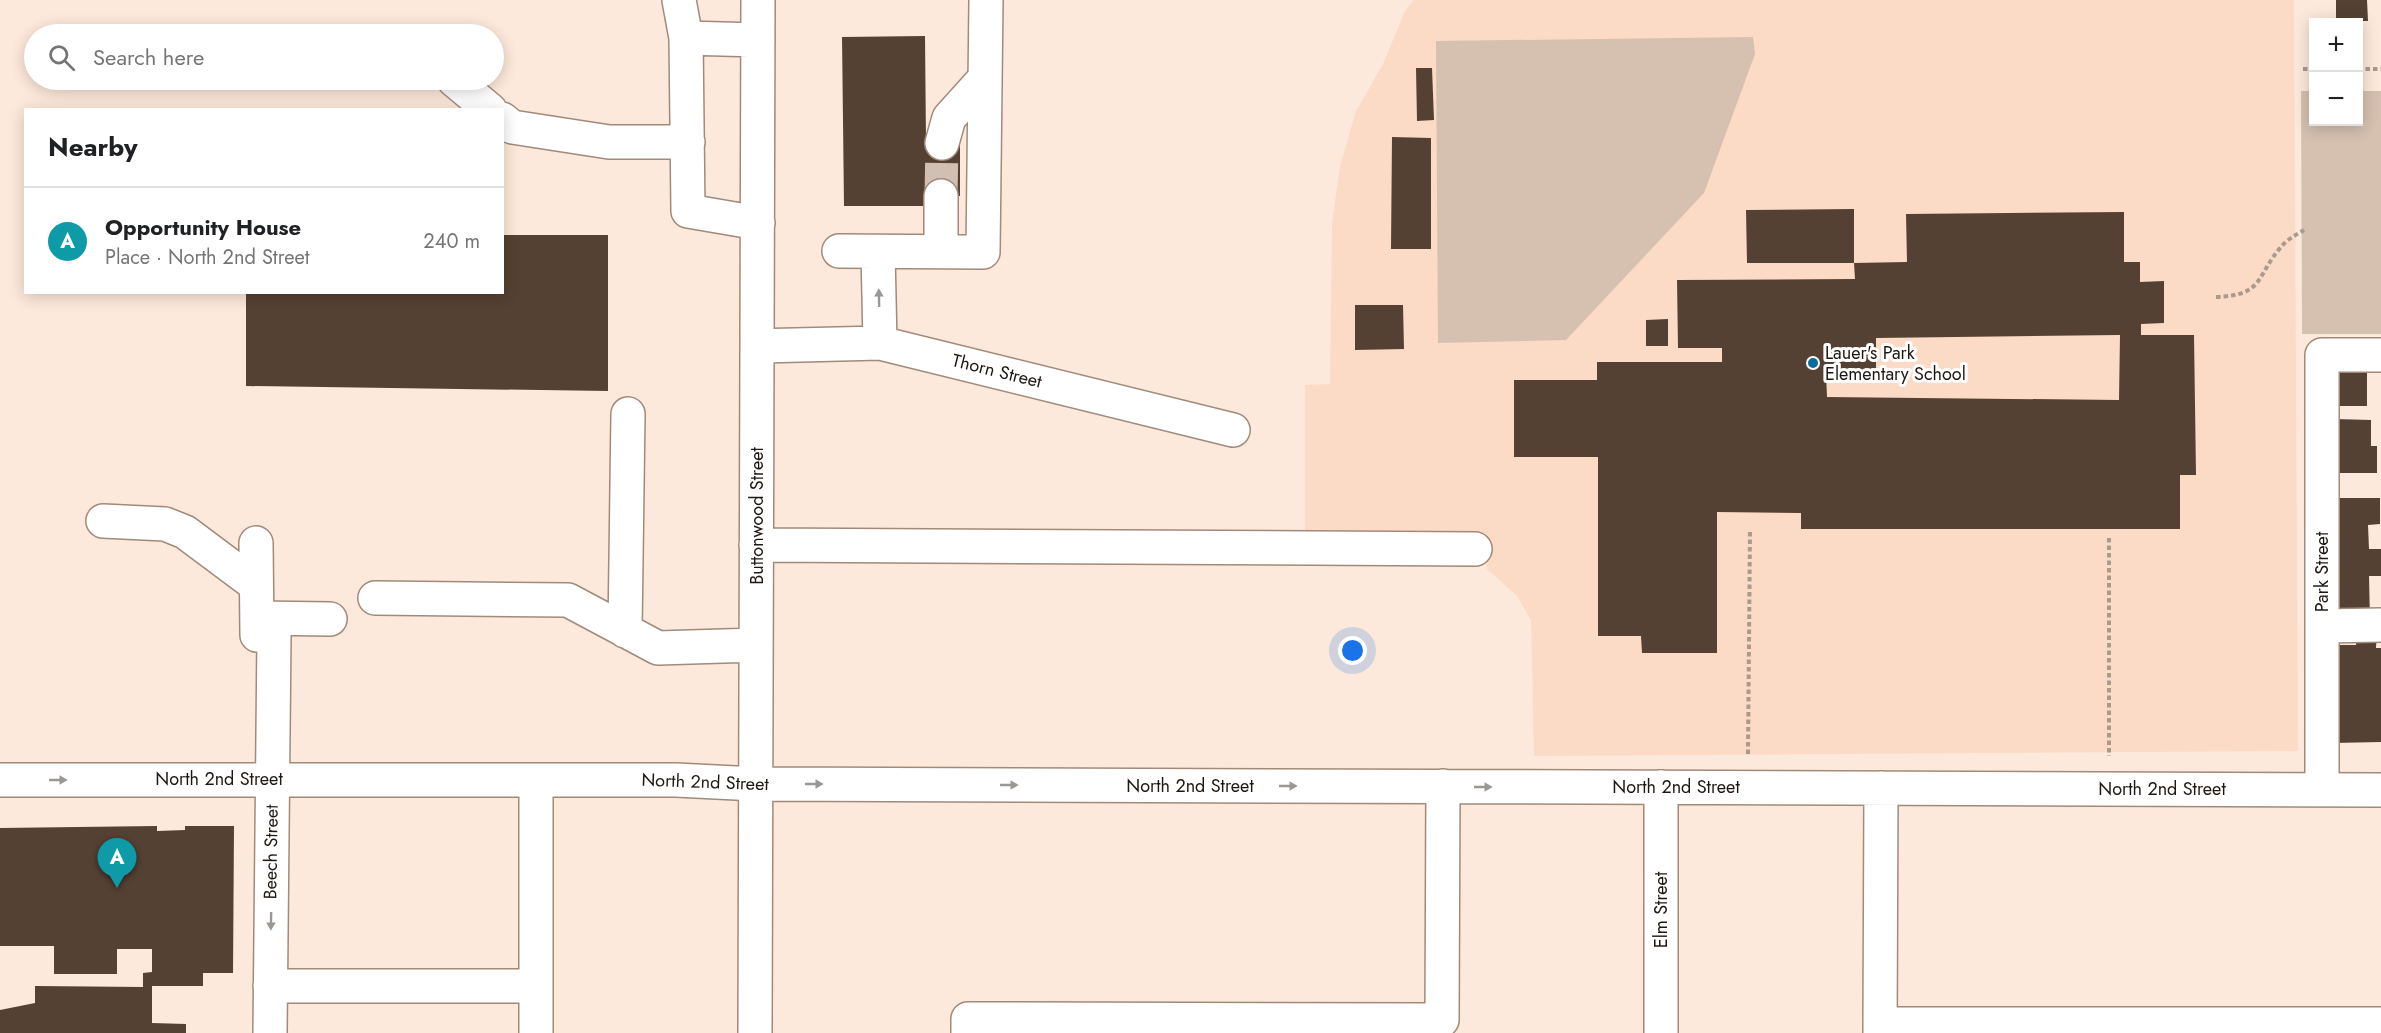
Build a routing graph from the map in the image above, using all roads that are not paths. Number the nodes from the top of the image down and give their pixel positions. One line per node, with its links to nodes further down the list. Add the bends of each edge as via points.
1 (679, 0): 4 (street)
2 (758, 0): 5 (street, Buttonwood Street)
3 (986, 0): 6 (street)
4 (686, 39): 5 (street); 10 (street)
5 (758, 40): 13 (street, Buttonwood Street)
6 (985, 78): 11 (street, via 950,118); 15 (street, via 983,252)
7 (466, 90): 8 (street)
8 (488, 108)
9 (504, 121): 10 (street, via 512,127 609,142)
10 (688, 142): 13 (street, via 688,211)
11 (942, 143)
12 (941, 196): 15 (street)
13 (758, 223): 18 (street, Buttonwood Street)
14 (839, 251): 16 (street)
15 (941, 251): 16 (street)
16 (878, 252): 17 (street, one-way to 16)
17 (880, 344): 18 (street, Thorn Street); 21 (street, Thorn Street)
18 (757, 346): 24 (street, Buttonwood Street)
19 (2381, 355): 31 (street, Park Street, via 2322,355)
20 (628, 414): 32 (street)
21 (1233, 430)
22 (103, 521): 26 (street, via 165,524 186,532)
23 (256, 543): 26 (street)
24 (756, 545): 25 (street); 33 (street, Buttonwood Street)
25 (1475, 549)
26 (256, 585): 28 (street)
27 (375, 598): 32 (street, via 568,600)
28 (257, 618): 29 (street); 34 (street, Beech Street, via 257,635 274,635)
29 (330, 619)
30 (2381, 625): 31 (street)
31 (2322, 626): 41 (street, Park Street)
32 (626, 631): 33 (street, via 658,648)
33 (756, 645): 37 (street, Buttonwood Street)
34 (272, 778): 35 (street, North 2nd Street, one-way to 34); 36 (street, North 2nd Street); 43 (street, Beech Street, one-way to 43)
35 (0, 780)
36 (536, 780): 37 (street, North 2nd Street); 44 (street)
37 (756, 784): 38 (street, North 2nd Street, one-way to 38); 49 (street, Buttonwood Street)
38 (1443, 786): 39 (street, North 2nd Street, one-way to 39); 50 (street, via 1442,1020 968,1019)
39 (1661, 787): 40 (street, North 2nd Street); 51 (street, Elm Street)
40 (1881, 788): 41 (street, North 2nd Street); 46 (street)
41 (2322, 790): 42 (street, North 2nd Street)
42 (2381, 790)
43 (270, 986): 44 (street); 47 (street, Beech Street)
44 (536, 986): 48 (street)
45 (2381, 1024): 46 (street)
46 (1880, 1028)
47 (270, 1033)
48 (536, 1033)
49 (755, 1033)
50 (968, 1033)
51 (1660, 1033)

